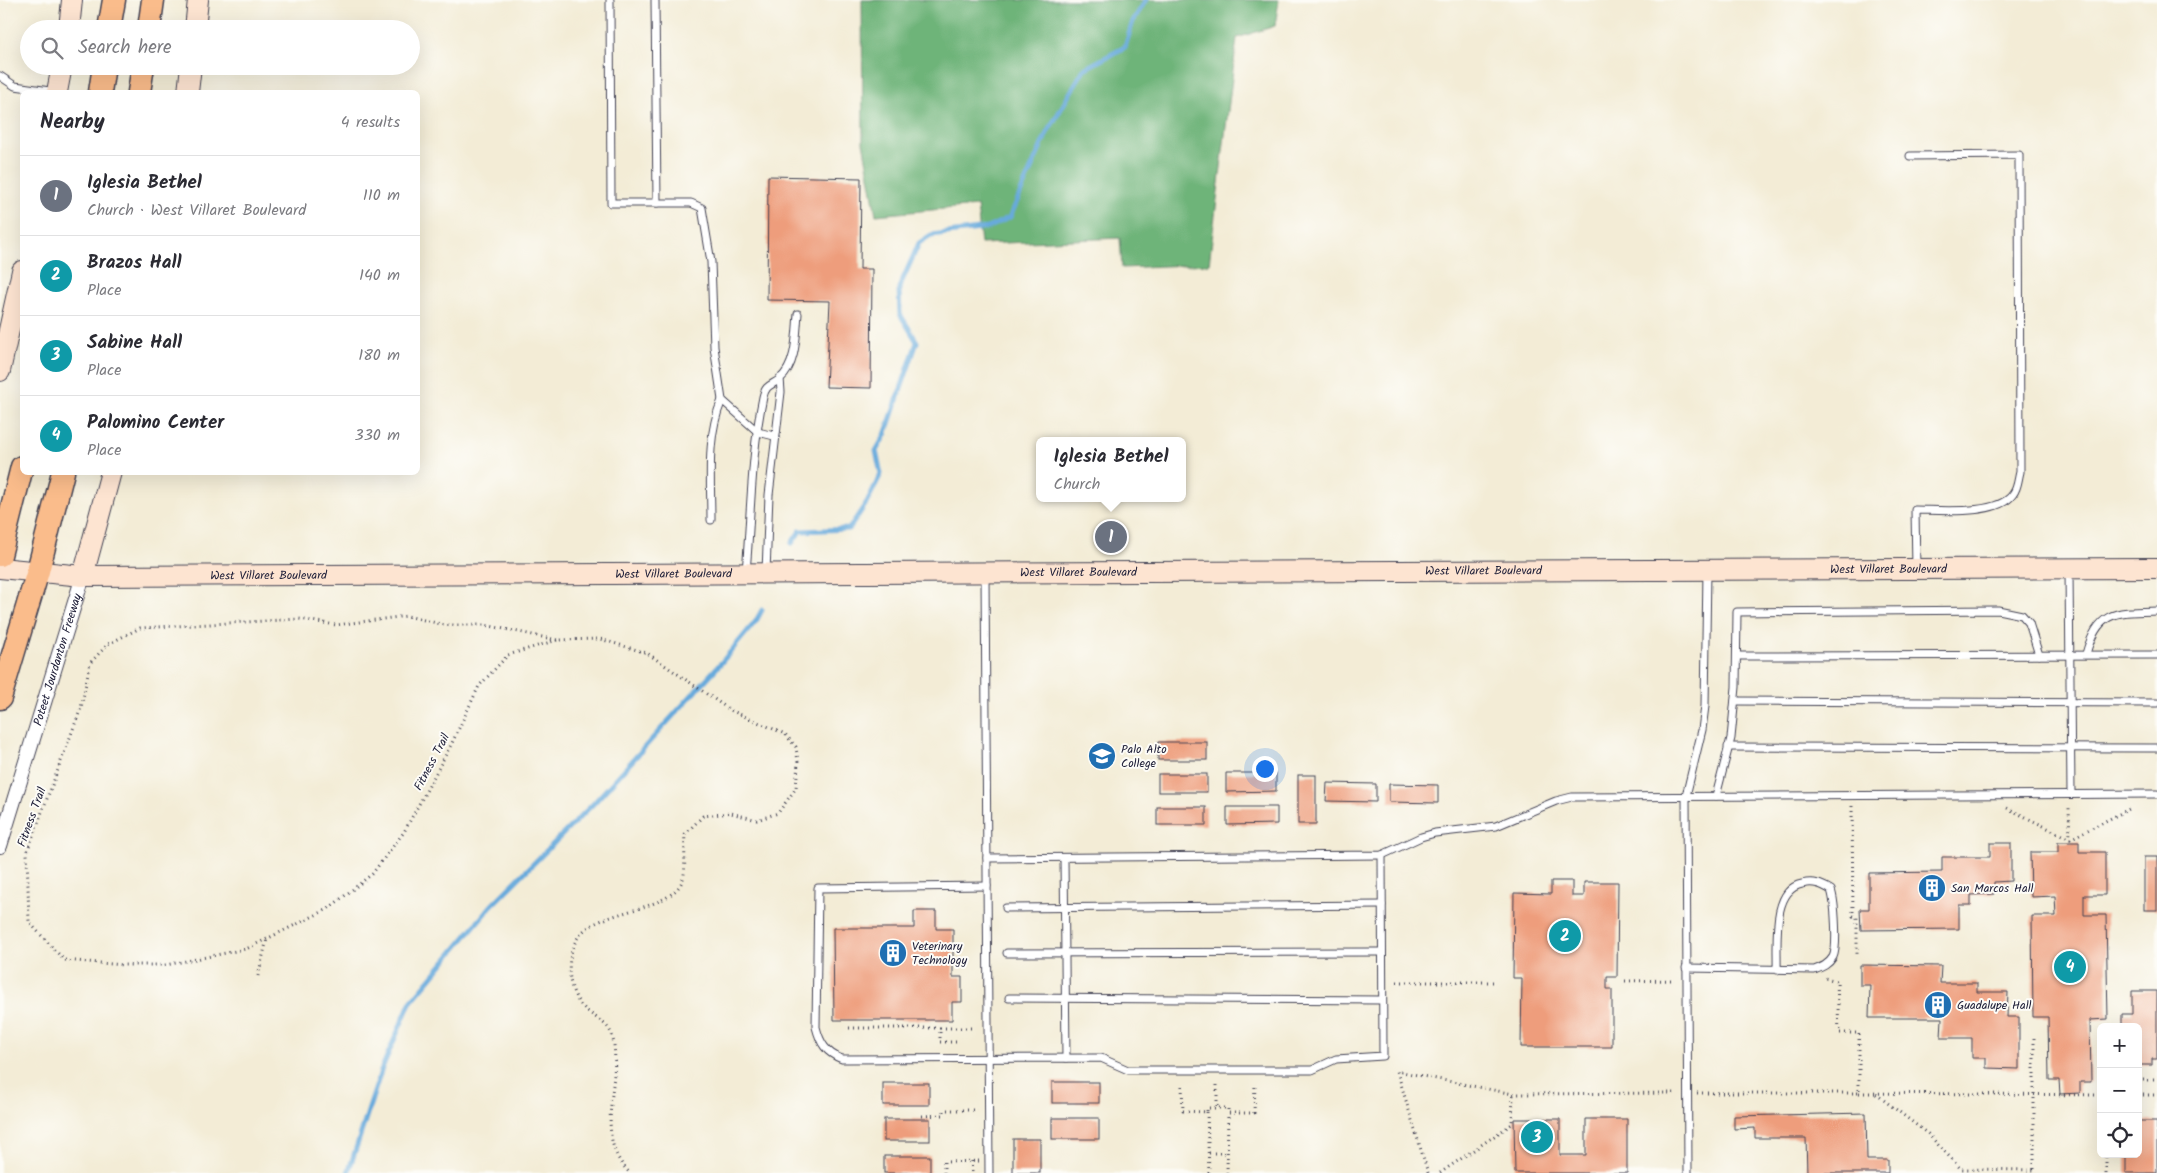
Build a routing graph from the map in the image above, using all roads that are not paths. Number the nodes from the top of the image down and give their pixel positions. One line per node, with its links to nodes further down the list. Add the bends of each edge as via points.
1 (72, 0): 7 (street)
2 (114, 0): 8 (main road)
3 (153, 0): 9 (main road)
4 (198, 0): 10 (street)
5 (610, 0): 22 (lane, via 611,203)
6 (655, 0): 22 (lane)
7 (70, 20)
8 (111, 20)
9 (150, 20)
10 (196, 20)
11 (60, 75): 17 (street)
12 (103, 75): 18 (main road)
13 (142, 75): 19 (main road)
14 (190, 75): 20 (street)
15 (0, 76): 16 (lane, via 15,86)
16 (43, 90)
17 (57, 90)
18 (100, 90)
19 (139, 90)
20 (188, 90)
21 (1910, 156): 37 (lane, via 2019,155 2020,472 2017,485 2012,496 1987,509 1915,510)
22 (657, 203): 27 (lane, via 691,203 702,208 711,262 714,347)
23 (20, 280): 25 (street)
24 (798, 314): 26 (lane, via 796,348)
25 (0, 368)
26 (780, 378): 28 (lane, via 770,384 764,395); 29 (lane)
27 (722, 400): 28 (lane); 33 (lane, via 715,418 711,453)
28 (758, 432): 29 (lane); 42 (lane)
29 (774, 436): 43 (lane)
30 (20, 475): 34 (main road)
31 (62, 475): 40 (main road)
32 (110, 475): 44 (street, Poteet Jourdanton Freeway)
33 (711, 520)
34 (0, 555)
35 (0, 568): 40 (street, West Villaret Boulevard)
36 (1707, 568): 37 (street, West Villaret Boulevard); 41 (street, West Villaret Boulevard); 60 (lane, via 1705,706)
37 (1916, 568): 38 (street, West Villaret Boulevard)
38 (2069, 568): 39 (street, West Villaret Boulevard); 48 (lane)
39 (2157, 568)
40 (38, 571): 44 (street, West Villaret Boulevard); 51 (main road)
41 (985, 571): 43 (street, West Villaret Boulevard); 64 (lane)
42 (746, 572): 43 (street, West Villaret Boulevard); 44 (street, West Villaret Boulevard)
43 (766, 572)
44 (83, 576): 62 (street, Poteet Jourdanton Freeway)
45 (2157, 611): 46 (lane, via 2122,612 2103,620 2092,634)
46 (2086, 654): 48 (lane); 49 (lane)
47 (2038, 655): 48 (lane); 50 (lane); 50 (lane, via 2029,623 2022,616 1998,610 1737,612)
48 (2070, 655): 53 (lane)
49 (2157, 655)
50 (1736, 656): 52 (lane)
51 (0, 698)
52 (1735, 701): 53 (lane); 55 (lane)
53 (2070, 703): 54 (lane); 56 (lane)
54 (2157, 703)
55 (1728, 747): 56 (lane); 61 (lane)
56 (2071, 748): 57 (lane); 58 (lane)
57 (2157, 748)
58 (2071, 794): 59 (lane); 61 (lane)
59 (2157, 794)
60 (1686, 796): 61 (lane); 63 (lane, via 1572,797 1496,826 1421,836); 73 (lane)
61 (1716, 796)
62 (0, 846)
63 (1382, 855): 65 (lane); 67 (lane)
64 (988, 858): 65 (lane); 66 (lane)
65 (1064, 858): 68 (lane)
66 (987, 886): 78 (lane); 78 (lane, via 818,888 816,1027 826,1050 842,1059)
67 (1382, 905): 68 (lane); 70 (lane)
68 (1065, 907): 69 (lane); 72 (lane)
69 (1006, 908)
70 (1382, 952): 72 (lane); 77 (lane)
71 (1007, 953): 72 (lane)
72 (1065, 953): 76 (lane)
73 (1686, 968): 74 (lane); 81 (lane)
74 (1777, 970): 74 (lane, via 1780,906 1785,893 1798,884 1812,882 1831,890 1835,900 1834,955 1826,966 1814,970)
75 (1009, 998): 76 (lane)
76 (1066, 998): 77 (lane); 79 (lane)
77 (1382, 1000): 79 (lane, via 1383,1056 1336,1059 1312,1070 1128,1070 1101,1058)
78 (988, 1058): 79 (lane); 80 (lane)
79 (1066, 1058)
80 (989, 1173)
81 (1688, 1173)

